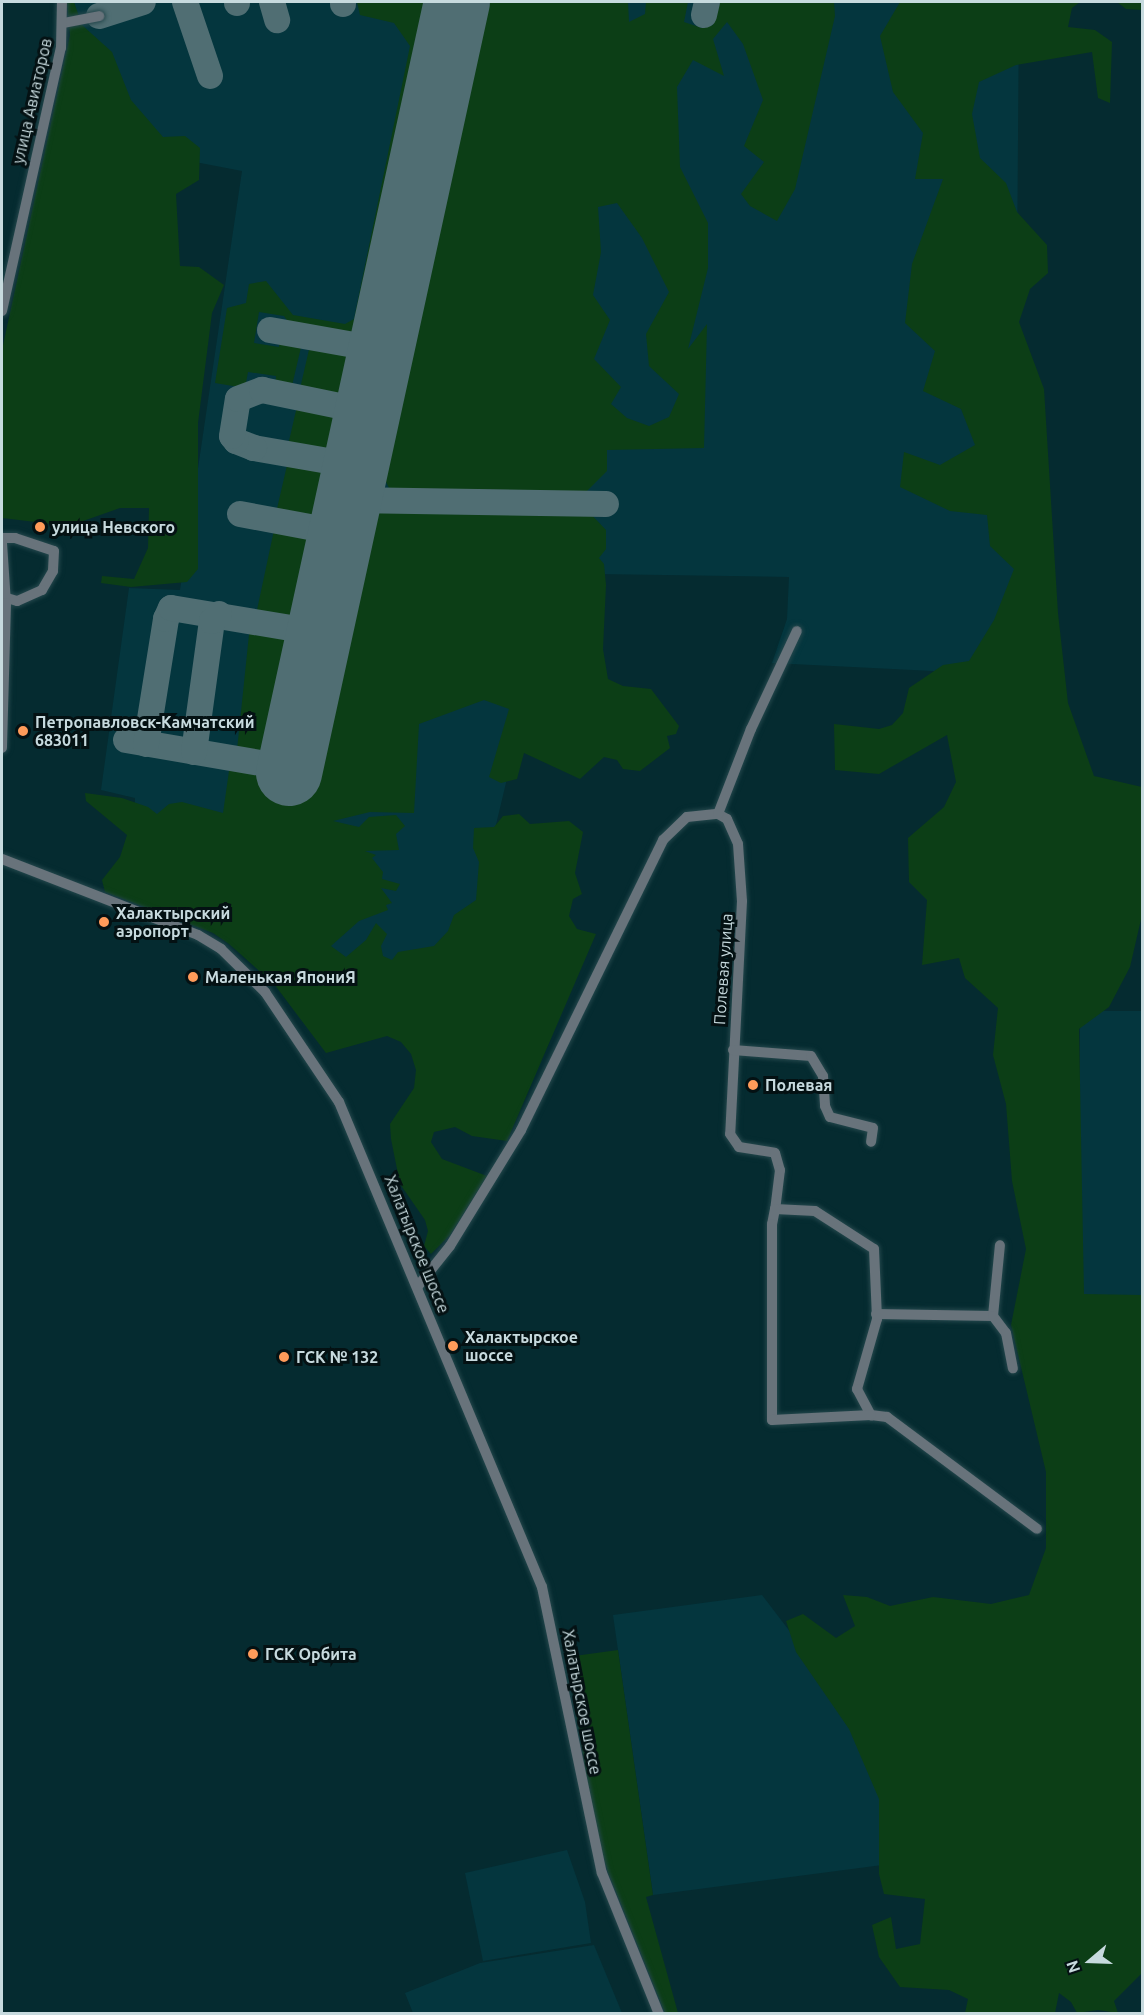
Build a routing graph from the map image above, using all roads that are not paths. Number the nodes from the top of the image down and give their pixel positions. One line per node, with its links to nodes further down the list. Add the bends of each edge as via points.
1 (62, 2): 3 (street, улица Авиаторов)
2 (99, 16): 3 (street)
3 (64, 23): 4 (street, улица Авиаторов)
4 (2, 311)
5 (2, 541): 6 (street); 6 (street, via 15,538 54,551 53,571 42,590 17,601)
6 (4, 601): 8 (street)
7 (797, 631): 9 (street, via 751,729)
8 (2, 748)
9 (718, 814): 11 (street, Полевая улица, via 727,819 738,844 742,901); 15 (street, via 687,818 663,840 521,1130 450,1246)
10 (2, 859): 15 (street, Халатырское шоссе, via 198,935 252,975 301,1041 346,1114)
11 (733, 1050): 12 (street, via 811,1056 823,1076 830,1118 873,1128); 13 (street, Полевая улица, via 730,1134 739,1148 775,1154 780,1170)
12 (871, 1142)
13 (776, 1209): 16 (street, via 815,1211 874,1249); 19 (street, via 772,1224 772,1420)
14 (999, 1245): 17 (street)
15 (418, 1286): 21 (street, Халатырское шоссе, via 542,1587 602,1873)
16 (876, 1314): 17 (street); 19 (street, via 857,1389)
17 (993, 1317): 18 (street, via 1006,1333)
18 (1013, 1368)
19 (871, 1415): 20 (street, via 887,1417)
20 (1037, 1529)
21 (659, 2013)

